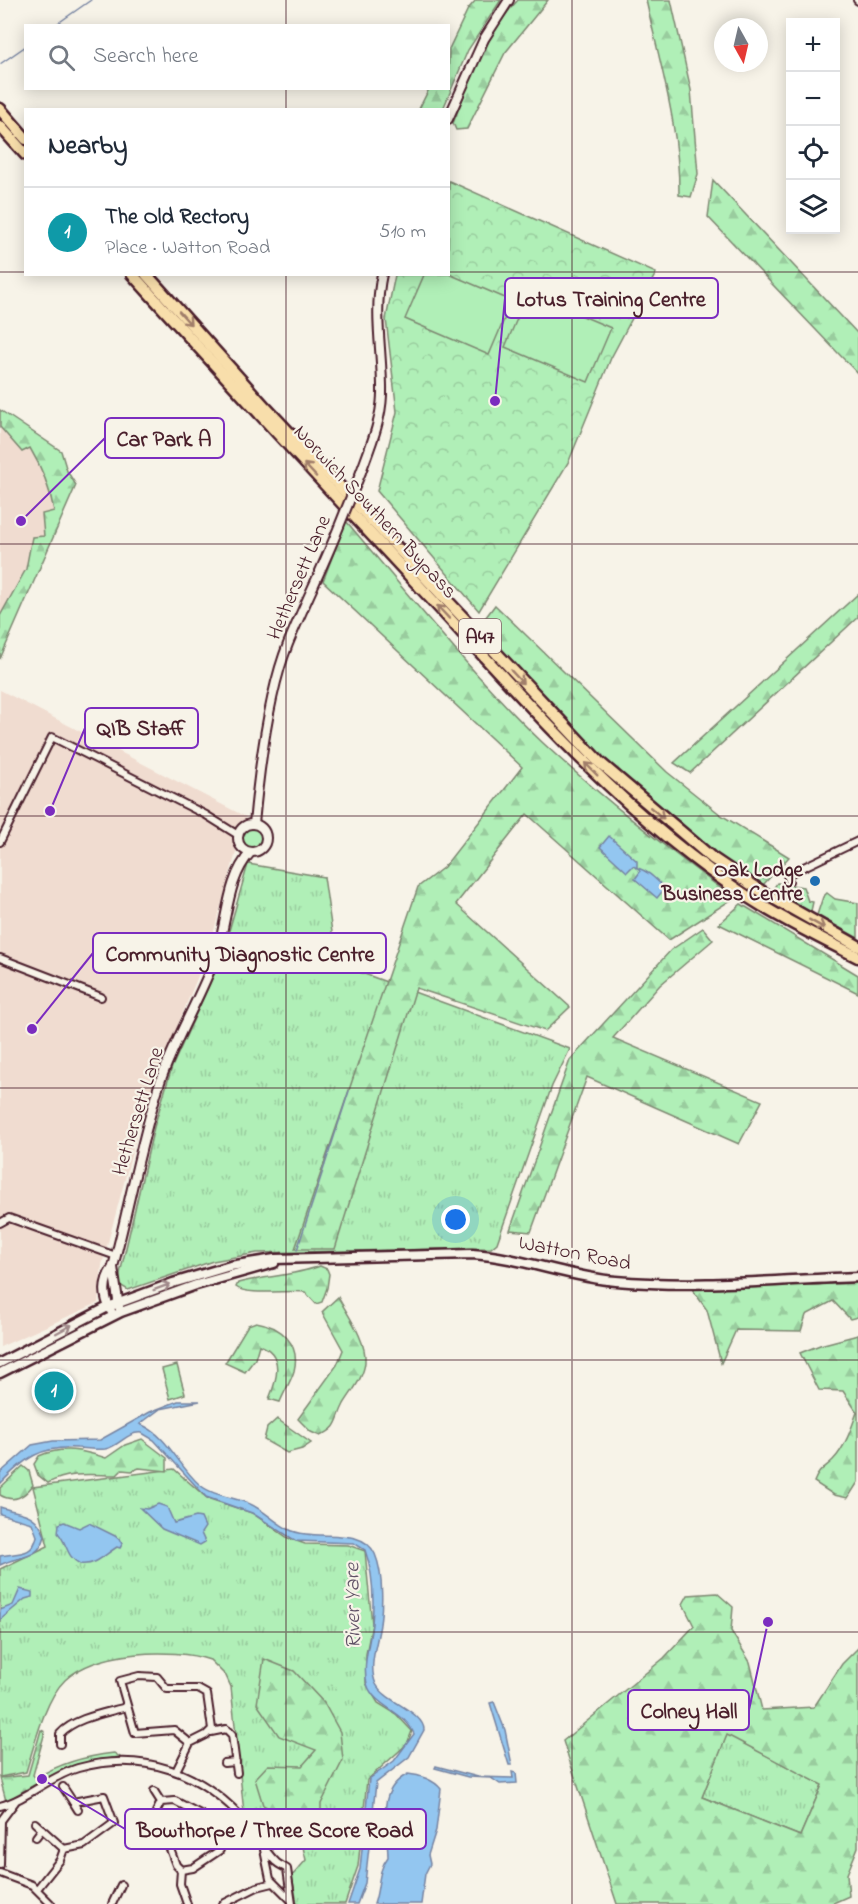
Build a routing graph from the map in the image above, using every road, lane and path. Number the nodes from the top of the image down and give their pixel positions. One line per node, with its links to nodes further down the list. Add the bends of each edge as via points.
1 (509, 0): 3 (street, via 484,39)
2 (0, 110): 5 (highway)
3 (450, 115)
4 (0, 126): 6 (highway)
5 (24, 137)
6 (24, 153)
7 (134, 276): 20 (highway, Norwich Southern Bypass / A47, one-way to 7, via 768,909 695,859 598,776 291,450)
8 (148, 276): 18 (highway, Norwich Southern Bypass / A47, one-way to 18, via 599,762 712,858 764,893)
9 (382, 276): 10 (street, Hethersett Lane, bridge, via 377,306 382,397 373,438 277,678)
10 (254, 824): 11 (street, via 244,827); 15 (street, Hethersett Lane, via 262,829 265,839 261,848)
11 (238, 835): 13 (street, via 206,814 52,737); 14 (street, Hethersett Lane)
12 (858, 841): 17 (street)
13 (0, 842)
14 (242, 848): 15 (street); 16 (street, Hethersett Lane)
15 (251, 852): 16 (street, Hethersett Lane)
16 (240, 866): 23 (street, Hethersett Lane, via 207,979 171,1051 159,1085)
17 (787, 875)
18 (858, 946)
19 (0, 958): 21 (street)
20 (858, 958)
21 (101, 997)
22 (0, 1223): 23 (street, via 9,1218)
23 (116, 1256): 25 (street, Hethersett Lane, via 105,1287)
24 (858, 1277): 25 (main road, Watton Road, via 653,1283 595,1279 489,1255 286,1260)
25 (115, 1310): 26 (main road, Watton Road)
26 (0, 1370)
27 (126, 1707): 28 (street, via 120,1685 123,1678 158,1677 167,1689 198,1689 207,1694); 29 (street, via 135,1733 174,1730); 30 (street, via 69,1726 60,1734)
28 (210, 1732): 29 (street); 31 (street, via 230,1731)
29 (190, 1743): 33 (street)
30 (60, 1744)
31 (236, 1762): 32 (street); 34 (street)
32 (224, 1763)
33 (176, 1771): 37 (street, via 144,1762 105,1762 62,1774); 48 (street, via 224,1798)
34 (237, 1773)
35 (63, 1787): 38 (street)
36 (154, 1791): 39 (street)
37 (18, 1799): 40 (street); 43 (street)
38 (73, 1802): 41 (street); 49 (street, via 104,1796 114,1823 84,1845)
39 (161, 1802): 52 (street, via 157,1807 158,1819 173,1860); 52 (street, via 175,1801 202,1815 222,1842 220,1850 193,1868)
40 (0, 1806)
41 (78, 1810)
42 (0, 1811): 43 (street)
43 (1, 1821): 47 (street)
44 (35, 1823): 45 (street)
45 (42, 1829): 46 (street); 49 (street)
46 (36, 1837)
47 (1, 1845): 51 (street)
48 (263, 1846): 50 (street); 54 (street)
49 (64, 1849): 59 (street)
50 (278, 1864): 54 (street); 55 (street, via 287,1869)
51 (0, 1865)
52 (182, 1870): 63 (street, via 180,1879)
53 (0, 1873): 59 (street, via 16,1876)
54 (268, 1873): 56 (street); 58 (street)
55 (287, 1880): 56 (street); 60 (street)
56 (275, 1884): 58 (street); 60 (street)
57 (121, 1885): 62 (street)
58 (257, 1887): 64 (street)
59 (38, 1889): 61 (street)
60 (291, 1902)
61 (51, 1904)
62 (112, 1904)
63 (186, 1904)
64 (223, 1904)

